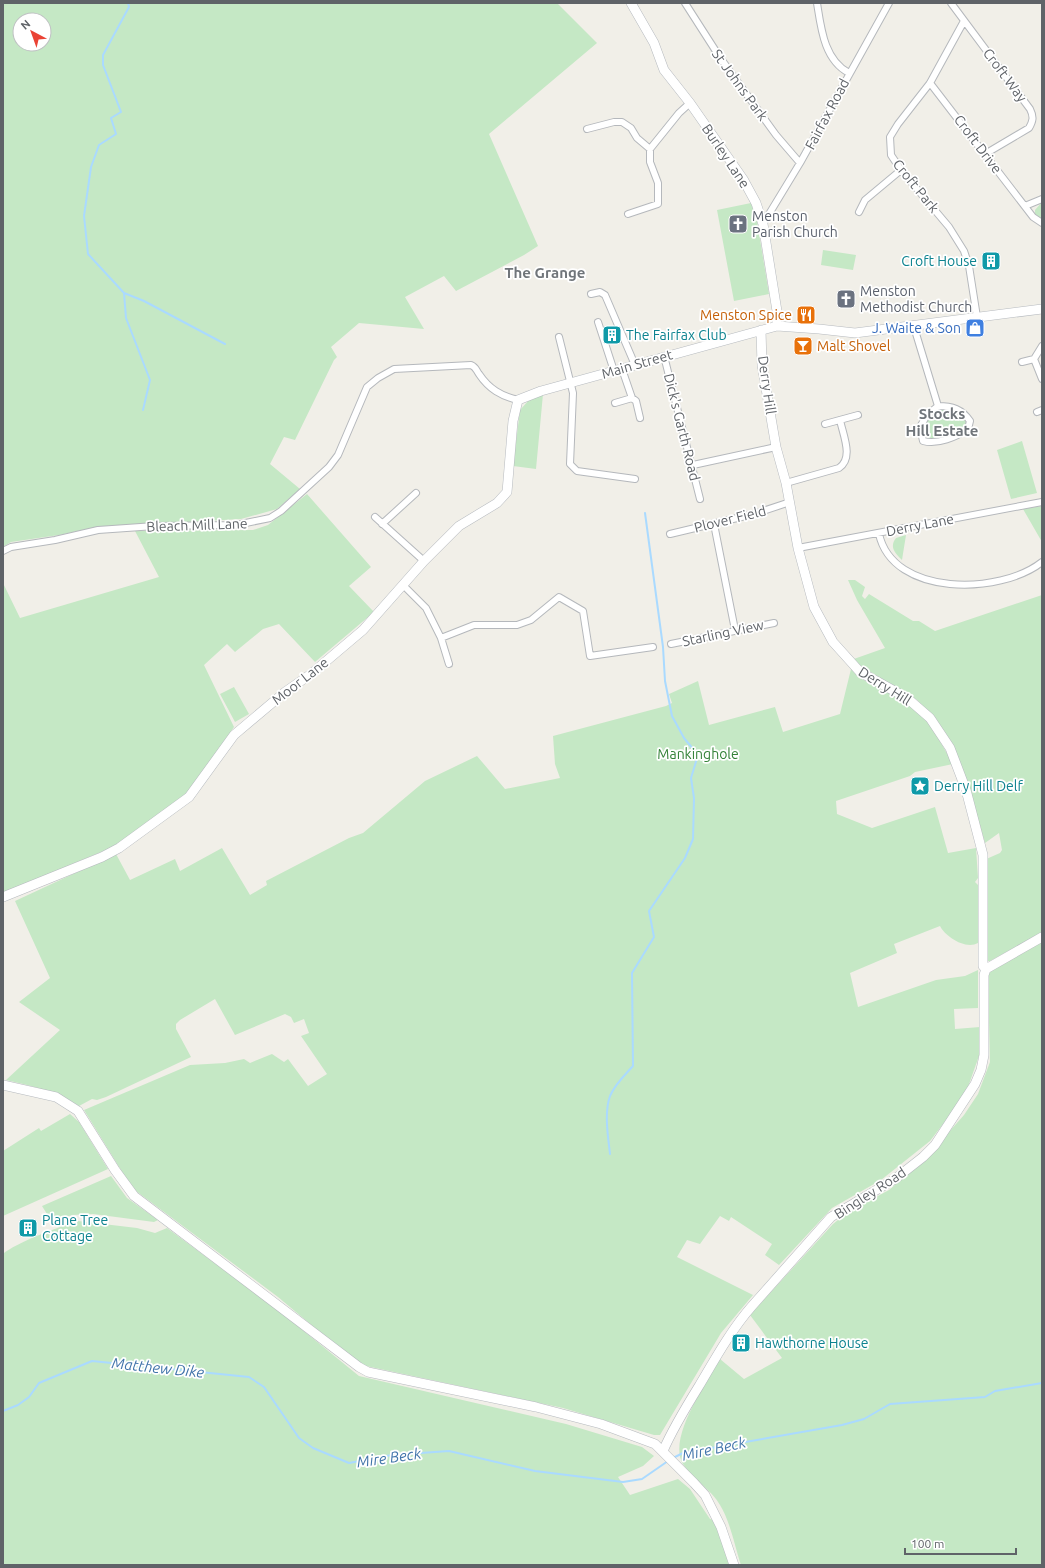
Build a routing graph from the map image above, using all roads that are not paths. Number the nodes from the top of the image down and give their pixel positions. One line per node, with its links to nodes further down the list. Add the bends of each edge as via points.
1 (631, 3): 9 (street, Burley Lane, via 654,43 664,70)
2 (686, 3): 13 (street, St Johns Park, via 719,56 776,135)
3 (817, 3): 7 (street, via 826,46 842,69)
4 (889, 3): 7 (street, Fairfax Road)
5 (951, 3): 6 (street, Croft Way)
6 (964, 21): 8 (street, Croft Park); 12 (street, Croft Way, via 1033,115 1029,128)
7 (849, 73): 13 (street, Fairfax Road)
8 (930, 83): 12 (street, Croft Drive); 14 (street, Croft Park, via 890,137 892,155)
9 (690, 103): 11 (street); 20 (street, Burley Lane, via 743,179 756,203)
10 (587, 129): 11 (street, via 622,122 632,128 637,138)
11 (650, 149): 18 (street, via 650,162 658,183 659,201 654,206)
12 (985, 154): 16 (street, Croft Drive)
13 (800, 163): 20 (street, Fairfax Road)
14 (901, 170): 17 (street, via 865,200); 23 (street, Croft Park, via 960,244 969,266)
15 (1042, 199): 16 (street)
16 (1025, 206): 19 (street, Croft Drive, via 1033,217)
17 (859, 212)
18 (628, 214)
19 (1042, 223)
20 (763, 224): 25 (street, Burley Lane, via 777,311)
21 (591, 294): 33 (street, via 600,292 606,295)
22 (1042, 309): 23 (street, Main Street)
23 (977, 317): 26 (street, Main Street)
24 (598, 322): 34 (street)
25 (777, 326): 26 (street, Main Street, via 855,333); 27 (street, Main Street)
26 (914, 327): 40 (street)
27 (761, 330): 30 (street, Main Street); 45 (street, Derry Hill, via 762,365)
28 (559, 337): 36 (street)
29 (1042, 346): 31 (street)
30 (664, 356): 33 (street, Main Street); 46 (street, Dick's Garth Road)
31 (1034, 359): 32 (street); 35 (street)
32 (1022, 362)
33 (635, 365): 34 (street, Main Street)
34 (618, 370): 36 (street, Main Street); 37 (street)
35 (1042, 379)
36 (571, 382): 38 (street, Main Street, via 541,390); 47 (street, via 573,392 570,464 577,471)
37 (632, 398): 39 (street); 42 (street, via 636,401)
38 (518, 400): 59 (street, Bleach Mill Lane, via 506,398 495,392 471,365 394,369 367,387 341,449 330,467 270,518 236,525 98,530 55,540 11,546); 60 (street, Moor Lane, via 513,422 506,492 497,503 459,526)
39 (615, 403)
40 (938, 406): 40 (street, via 928,414 920,427 923,440 931,443 957,436 968,429 970,421 965,414 949,406)
41 (858, 415): 43 (street)
42 (640, 418)
43 (840, 420): 44 (street); 48 (street, via 848,456 845,464 840,468)
44 (825, 424)
45 (776, 447): 46 (street); 48 (street, Derry Hill)
46 (693, 465): 50 (street, Dick's Garth Road)
47 (635, 479)
48 (786, 483): 51 (street, Derry Hill)
49 (416, 493): 54 (street)
50 (700, 499)
51 (790, 502): 55 (street, Plover Field); 58 (street, Derry Hill)
52 (1042, 502): 57 (street, Derry Lane)
53 (375, 517): 54 (street)
54 (382, 524): 60 (street)
55 (714, 524): 56 (street, Plover Field); 64 (street)
56 (670, 534)
57 (879, 534): 58 (street, Derry Lane); 61 (street, via 881,544 903,569 929,581 958,584 992,581 1024,573)
58 (798, 548): 71 (street, Derry Hill, via 814,607 833,642 860,672 907,698 930,718 950,748 966,790 983,855 983,966)
59 (3, 551)
60 (424, 561): 62 (street, Moor Lane)
61 (1042, 562)
62 (403, 585): 65 (street, via 426,608); 69 (street, Moor Lane, via 363,630 234,735 189,797 102,858)
63 (774, 623): 64 (street, Starling View)
64 (735, 630): 66 (street, Starling View)
65 (440, 638): 67 (street, via 474,625 517,625 531,620 559,597 583,611 590,656); 68 (street)
66 (671, 644)
67 (653, 647)
68 (449, 664)
69 (3, 897)
70 (1042, 937): 71 (street)
71 (986, 969): 73 (street, Bingley Road, via 984,1055 981,1070 975,1084 935,1144 895,1179 831,1218 752,1306 714,1361)
72 (3, 1085): 73 (street, via 56,1098 78,1111 134,1196 368,1372 536,1407 601,1424 643,1438)
73 (663, 1450): 74 (street, via 705,1496 721,1527)
74 (734, 1565)

